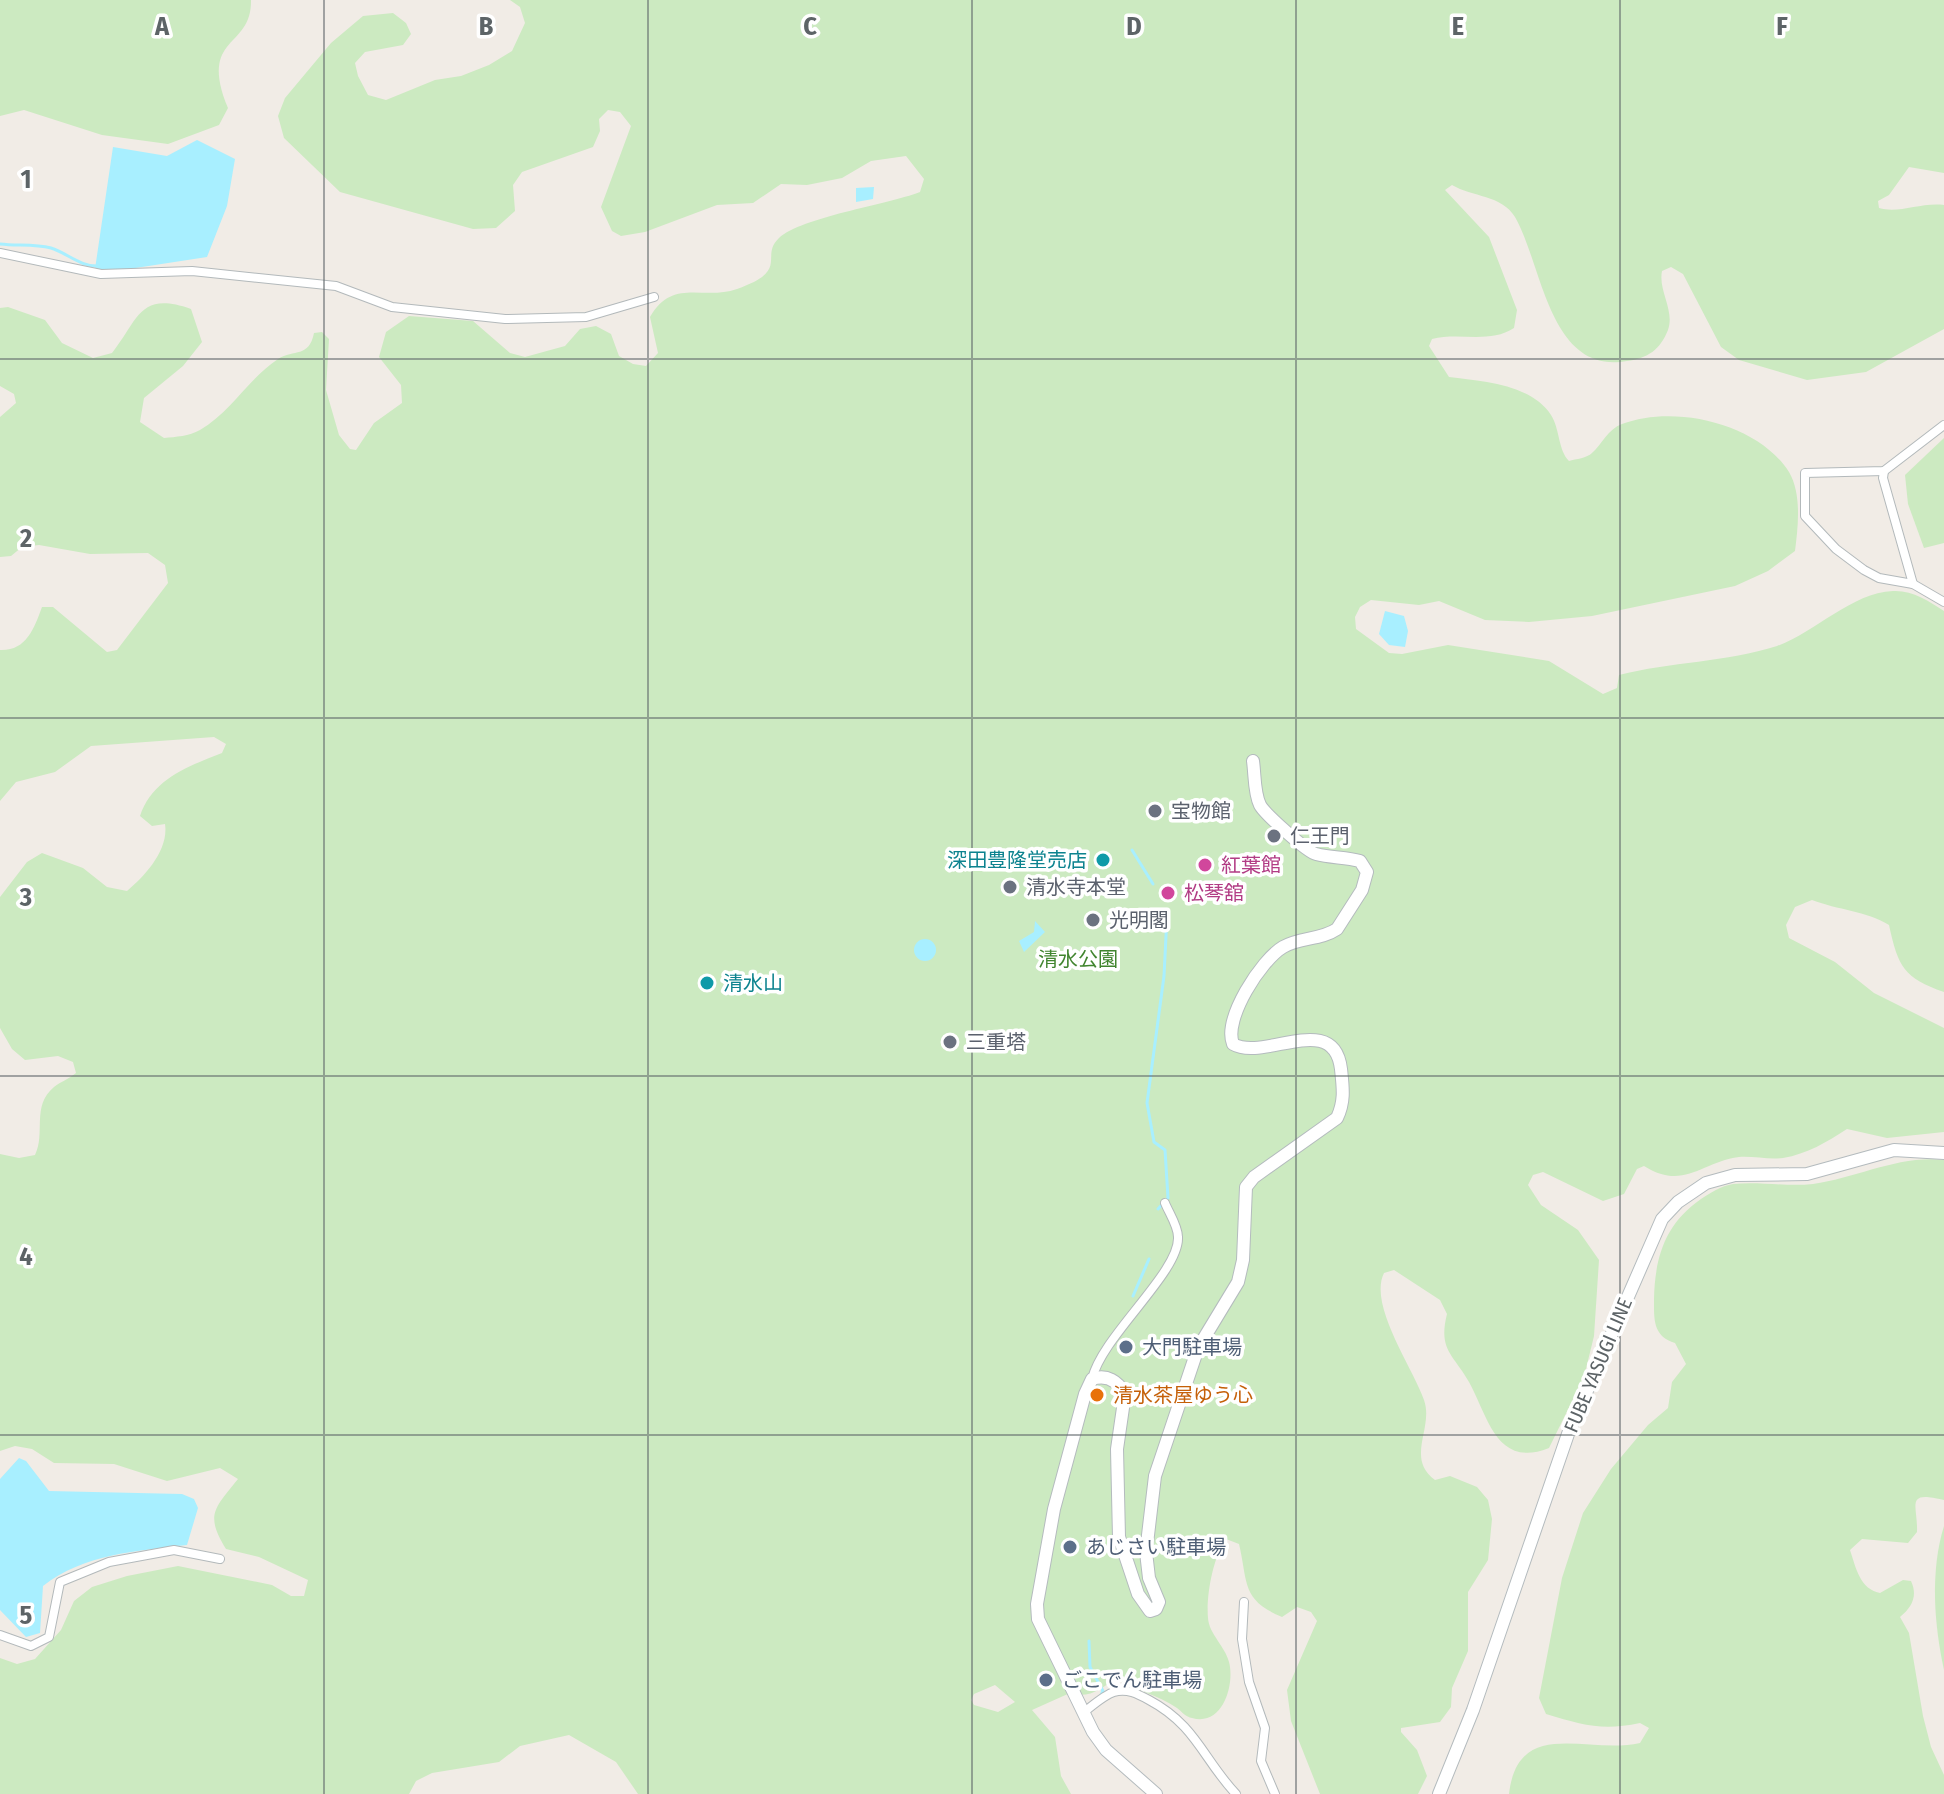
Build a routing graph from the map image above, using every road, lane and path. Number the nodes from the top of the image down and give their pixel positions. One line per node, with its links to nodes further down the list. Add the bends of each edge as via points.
1 (0, 253): 2 (street, via 101,274 192,271 336,286 392,307 505,319 586,317)
2 (654, 297)
3 (1944, 425): 4 (street)
4 (1884, 471): 5 (street); 5 (street, via 1805,473 1805,516 1850,561 1879,578)
5 (1913, 584): 6 (street)
6 (1944, 602)
7 (1253, 761): 10 (main road, via 1258,802 1265,813 1314,854 1360,861 1367,872 1337,929 1291,942 1267,961 1242,1000 1230,1027 1231,1039 1245,1049 1322,1041 1340,1060 1343,1104 1337,1118 1246,1187 1238,1282 1198,1348 1155,1476 1146,1552 1159,1602 1150,1611 1138,1594 1119,1537 1117,1449 1125,1394 1109,1378)
8 (1944, 1153): 18 (main road, FUBE YASUGI LINE, via 1894,1150 1807,1174 1735,1175 1706,1183 1662,1219 1568,1434)
9 (1165, 1203): 10 (street, via 1178,1246 1105,1350)
10 (1092, 1379): 14 (main road, via 1054,1509 1037,1604 1043,1633)
11 (220, 1559): 13 (street, via 174,1550 109,1562 60,1582 49,1637 31,1646)
12 (1244, 1602): 17 (street, via 1242,1639 1249,1682 1265,1728 1261,1761)
13 (0, 1635)
14 (1083, 1713): 15 (main road, via 1106,1750); 16 (street, via 1113,1692 1132,1691 1169,1711 1189,1730)
15 (1156, 1794)
16 (1236, 1794)
17 (1275, 1794)
18 (1439, 1794)

